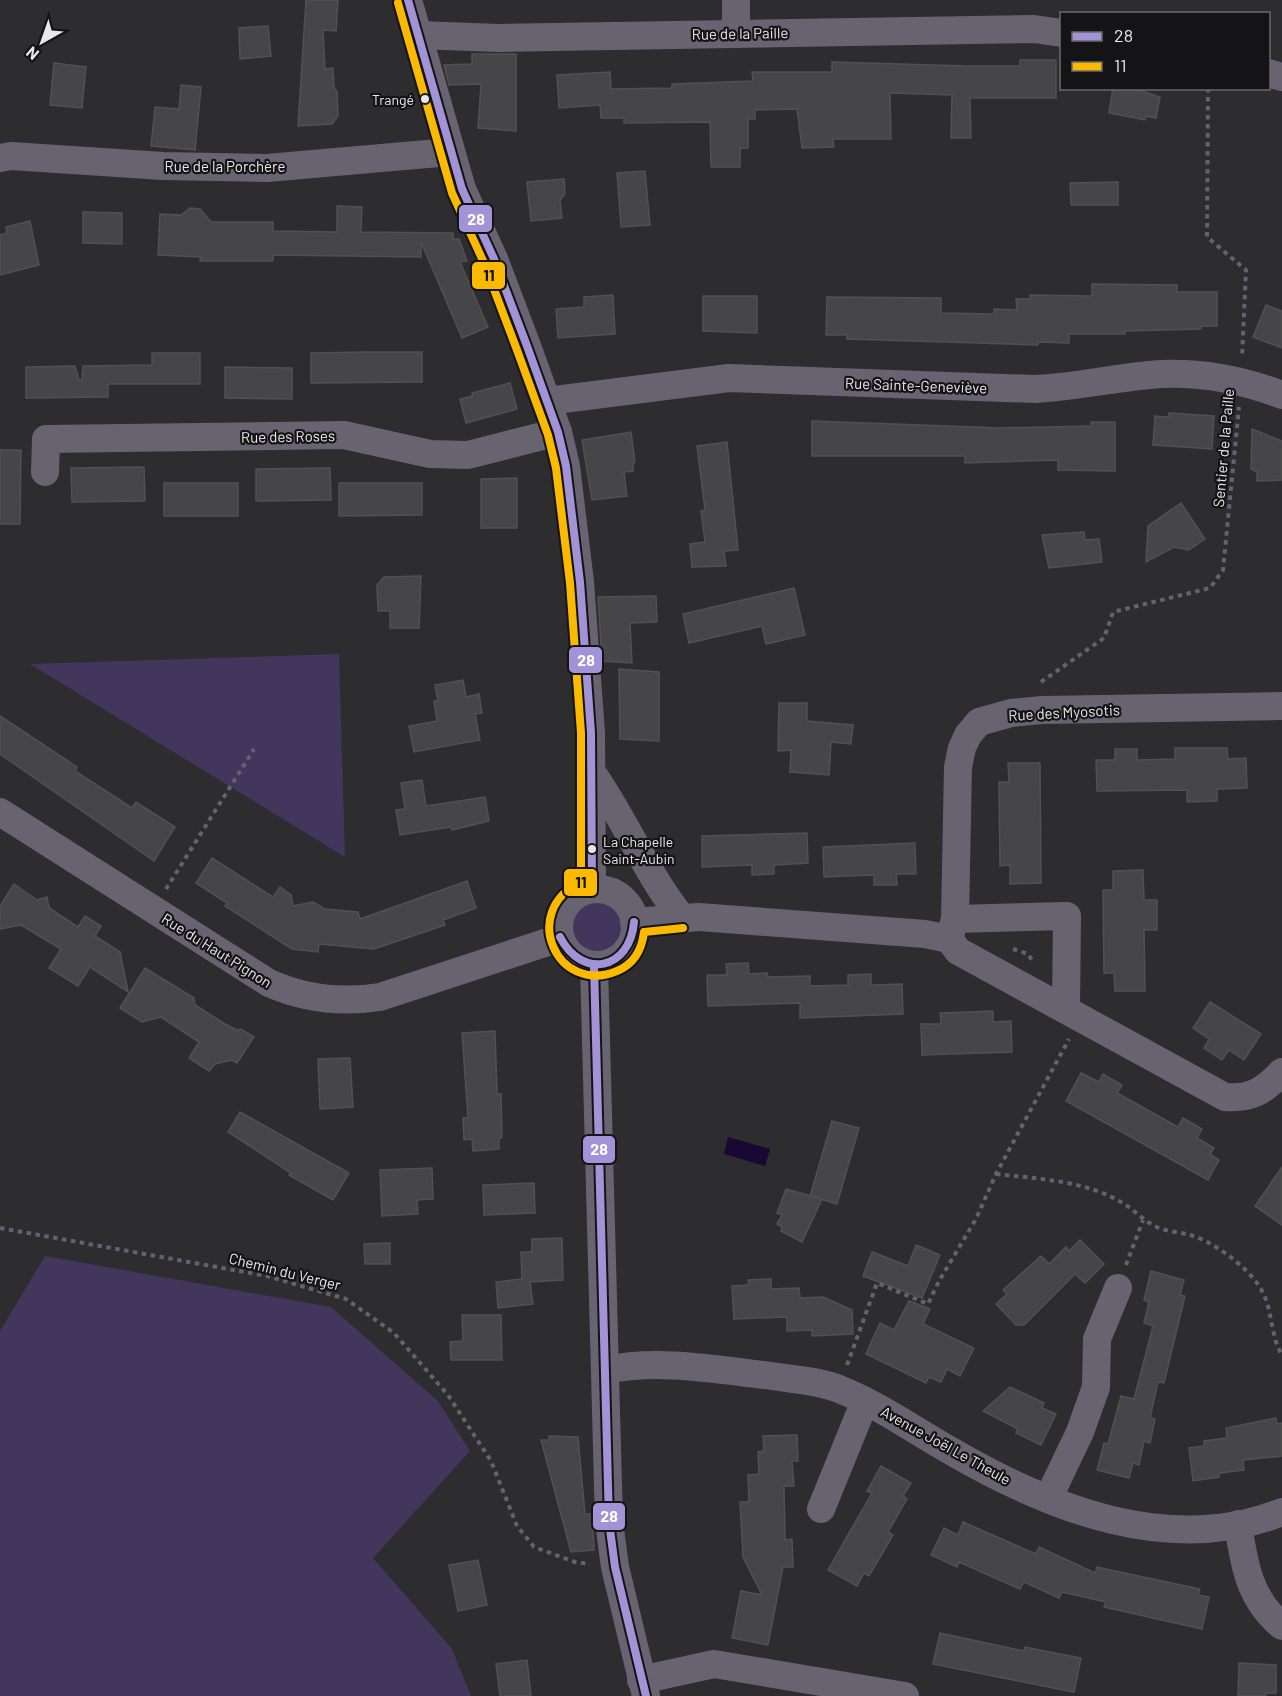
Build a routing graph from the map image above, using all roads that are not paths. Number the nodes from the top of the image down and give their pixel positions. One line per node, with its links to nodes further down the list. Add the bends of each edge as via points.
1 (408, 0): 5 (street)
2 (736, 0): 3 (street)
3 (736, 33): 4 (street, Rue de la Paille, via 1034,29); 5 (street, Rue de la Paille, via 499,38)
4 (1060, 33)
5 (417, 35): 6 (street)
6 (450, 152): 7 (street, Rue de la Porchère, via 267,168); 9 (street)
7 (0, 158)
8 (1282, 395): 9 (street, Rue Sainte-Geneviève, via 1241,381 1160,374 1035,389 729,378)
9 (547, 401): 10 (street)
10 (558, 432): 11 (street, Rue des Roses, via 468,456 430,454 344,435 46,439); 13 (street, via 572,501 579,570)
11 (45, 472)
12 (1282, 706): 18 (street, Rue des Myosotis, via 1042,710 1011,712 979,722 968,735 958,767)
13 (591, 771): 15 (street); 16 (street, via 658,887)
14 (0, 812): 19 (street, Rue du Haut Pignon, via 269,983 291,993 354,1001 380,996)
15 (592, 889): 17 (street, via 619,896 629,906); 19 (street, via 575,895 564,906 558,922)
16 (682, 918): 17 (street); 18 (street, via 925,934)
17 (634, 922): 20 (street, via 633,939 625,953 610,963)
18 (952, 929): 21 (street, via 958,951); 21 (street, via 1067,916)
19 (560, 938): 20 (street, via 572,957)
20 (594, 966): 24 (street)
21 (1074, 1014): 22 (street, via 1225,1097 1256,1095)
22 (1282, 1072)
23 (1118, 1288): 26 (street, via 1096,1339 1096,1387 1080,1432)
24 (606, 1370): 25 (street, Avenue Joël Le Theule, via 628,1365 699,1367 815,1382); 31 (street, via 609,1522 615,1567)
25 (865, 1401): 26 (street, Avenue Joël Le Theule, via 952,1452); 27 (street)
26 (1048, 1499): 29 (street, Avenue Joël Le Theule, via 1132,1525 1169,1531)
27 (821, 1509)
28 (1282, 1512): 29 (street, Avenue Joël Le Theule)
29 (1238, 1524): 30 (street, via 1249,1584 1261,1605)
30 (1282, 1626)
31 (643, 1688): 32 (street, via 714,1664)
32 (905, 1696)

